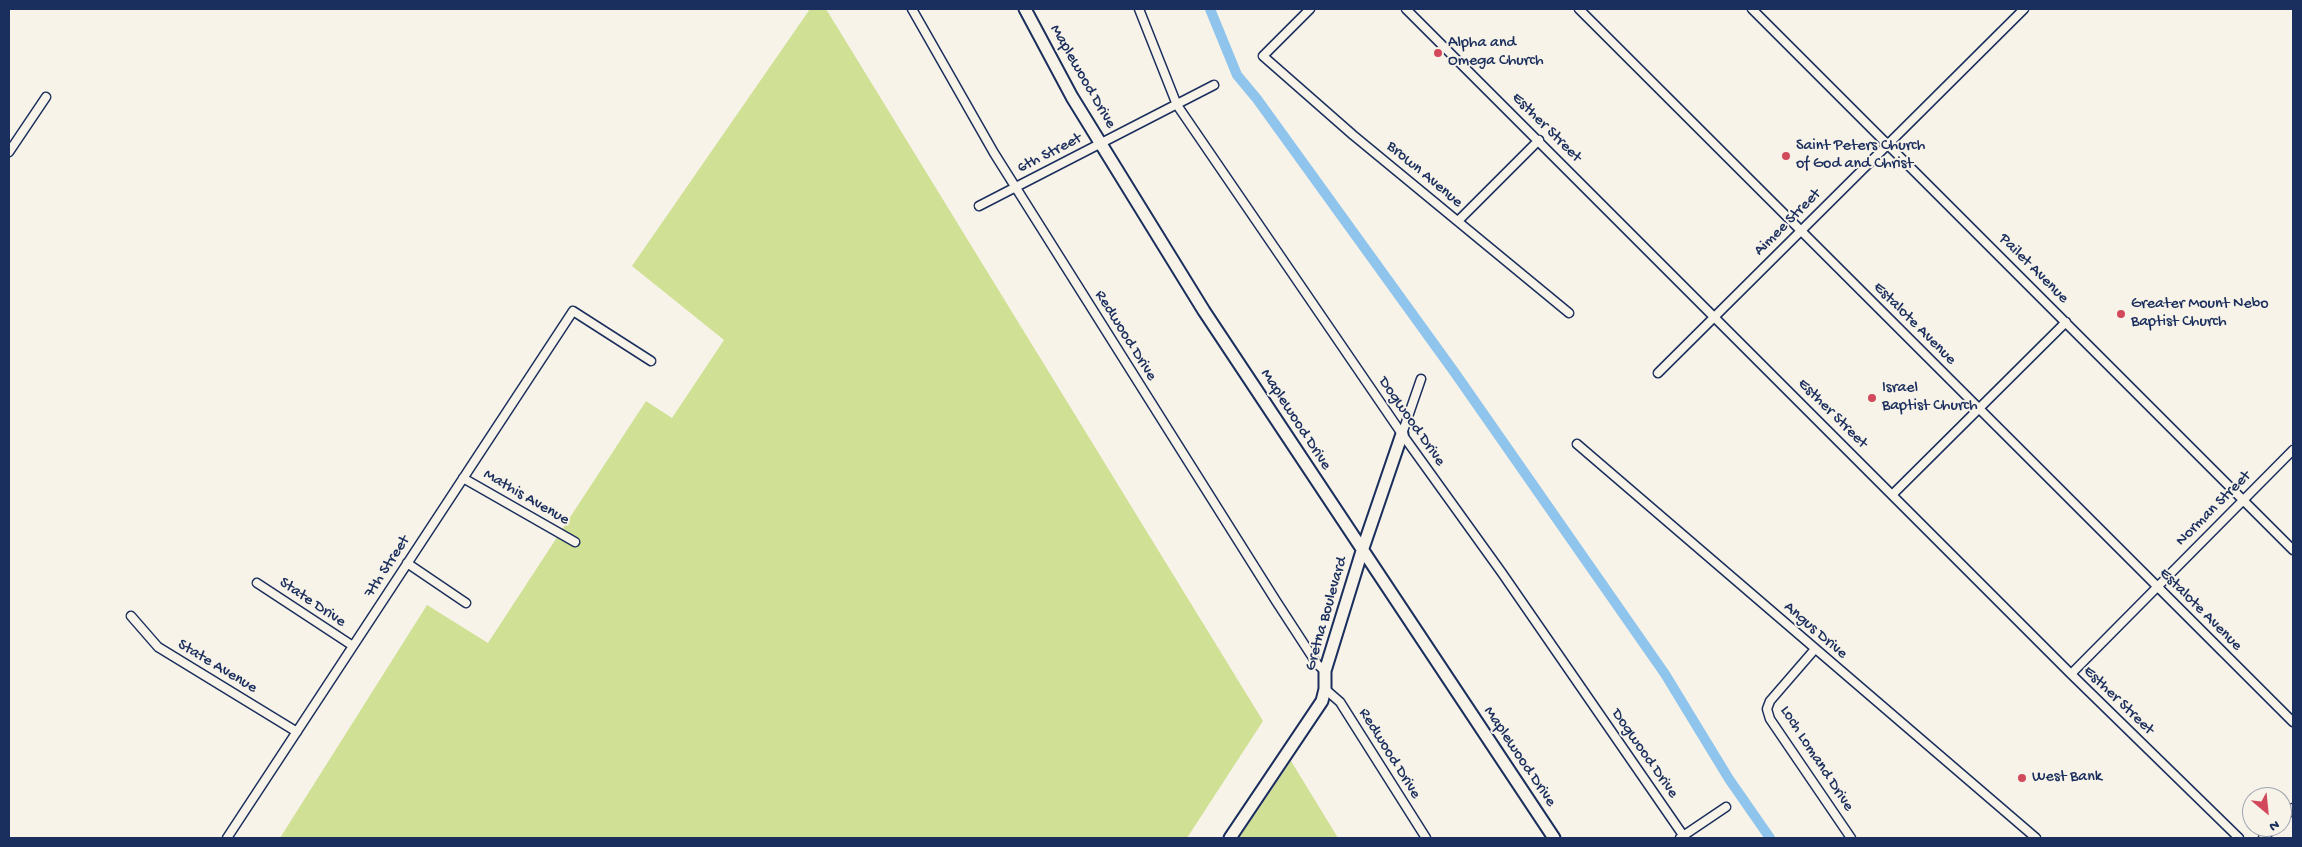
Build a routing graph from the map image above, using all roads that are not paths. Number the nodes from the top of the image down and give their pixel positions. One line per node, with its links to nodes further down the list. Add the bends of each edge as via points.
1 (912, 9): 16 (street, Redwood Drive)
2 (1025, 9): 13 (street, Maplewood Drive, via 1072,97)
3 (1139, 9): 11 (street, Dogwood Drive)
4 (1310, 9): 18 (street, Brown Avenue, via 1263,56)
5 (1406, 9): 12 (street, Esther Street)
6 (1579, 9): 19 (street, Estalote Avenue)
7 (1752, 9): 14 (street, Pailet Avenue)
8 (2024, 9): 14 (street, Aimee Street)
9 (1214, 85): 11 (street, 6th Street)
10 (46, 97): 15 (street)
11 (1177, 105): 13 (street, 6th Street); 27 (street, Dogwood Drive)
12 (1539, 140): 18 (street); 21 (street, Esther Street)
13 (1101, 143): 16 (street, 6th Street); 35 (street, Maplewood Drive, via 1204,311)
14 (1887, 144): 19 (street, Aimee Street); 22 (street, Pailet Avenue)
15 (9, 152)
16 (1016, 187): 17 (street, 6th Street); 43 (street, Redwood Drive, via 1276,601)
17 (979, 206)
18 (1458, 221): 20 (street, Brown Avenue)
19 (1801, 230): 21 (street, Aimee Street); 26 (street, Estalote Avenue)
20 (1569, 313)
21 (1715, 316): 24 (street, Aimee Street); 31 (street, Esther Street)
22 (2066, 322): 26 (street); 32 (street, Pailet Avenue)
23 (651, 360): 30 (street, 7th Street, via 573,310)
24 (1658, 373)
25 (1421, 379): 27 (street, Gretna Boulevard)
26 (1978, 409): 31 (street); 38 (street, Estalote Avenue)
27 (1402, 434): 35 (street, Gretna Boulevard); 49 (street, Dogwood Drive, via 1502,573)
28 (1577, 444): 42 (street, Angus Drive)
29 (2293, 450): 32 (street, Norman Street)
30 (463, 478): 33 (street, Mathis Avenue); 36 (street, 7th Street)
31 (1893, 494): 44 (street, Esther Street)
32 (2242, 500): 34 (street, Pailet Avenue); 38 (street, Norman Street)
33 (575, 542)
34 (2293, 550)
35 (1362, 551): 43 (street, Gretna Boulevard); 53 (street, Maplewood Drive)
36 (407, 563): 39 (street); 41 (street, 7th Street)
37 (257, 582): 41 (street, State Drive)
38 (2157, 587): 44 (street, Norman Street); 46 (street, Estalote Avenue)
39 (466, 603)
40 (131, 616): 47 (street, State Avenue, via 158,647)
41 (353, 646): 47 (street, 7th Street)
42 (1815, 649): 54 (street, Loch Lomand Drive, via 1770,701 1767,709 1770,719); 55 (street, Angus Drive)
43 (1324, 671): 45 (street, Gretna Boulevard)
44 (2071, 674): 56 (street, Esther Street)
45 (1326, 689): 51 (street, Gretna Boulevard, via 1314,715); 52 (street, Redwood Drive, via 1340,702)
46 (2293, 722)
47 (297, 732): 50 (street, 7th Street)
48 (1726, 808): 49 (street)
49 (1683, 837)
50 (227, 838)
51 (1230, 838)
52 (1426, 838)
53 (1554, 838)
54 (1851, 838)
55 (2036, 838)
56 (2239, 838)

